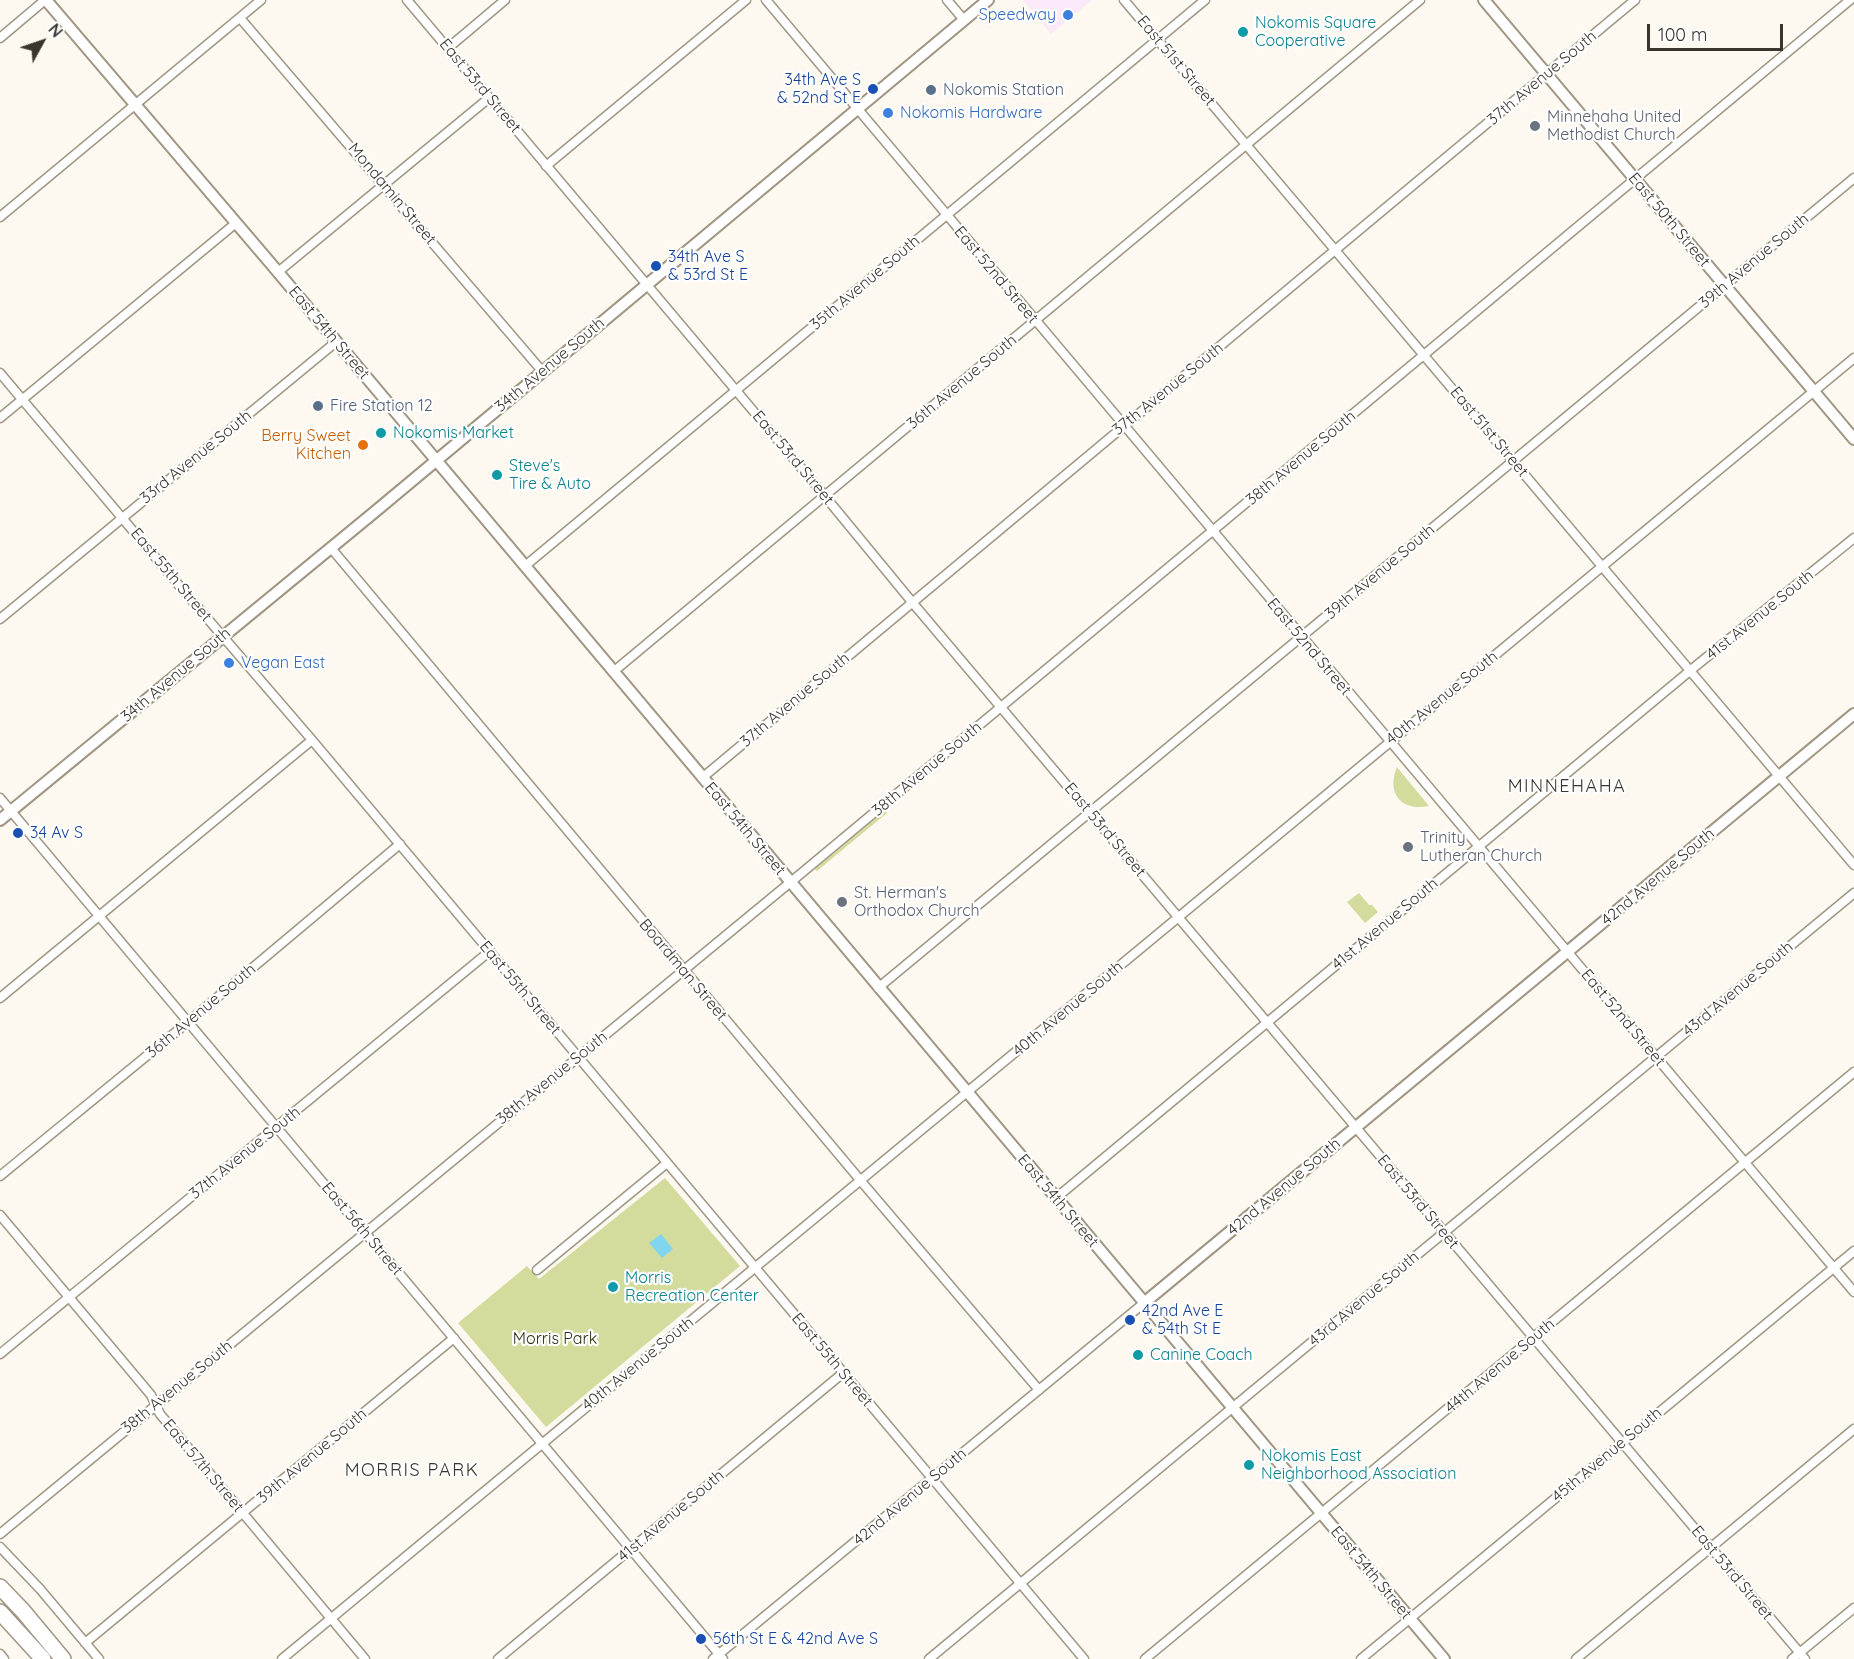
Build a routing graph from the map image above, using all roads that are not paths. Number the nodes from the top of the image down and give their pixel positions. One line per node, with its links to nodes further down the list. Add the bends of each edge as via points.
1 (45, 0): 17 (street); 22 (street, East 54th Street)
2 (261, 0): 15 (street)
3 (407, 0): 19 (street, East 53rd Street)
4 (505, 0): 19 (street)
5 (746, 0): 25 (street)
6 (766, 0): 23 (street, East 52nd Street)
7 (947, 0): 16 (street)
8 (988, 0): 16 (street, 34th Avenue South)
9 (1124, 0): 18 (street, East 51st Street)
10 (1205, 0): 18 (street, 35th Avenue South)
11 (1420, 0): 24 (street, 36th Avenue South)
12 (1484, 0): 20 (street, East 50th Street)
13 (1635, 0): 20 (street, 37th Avenue South)
14 (1849, 3): 27 (street, 38th Avenue South)
15 (240, 18): 22 (street); 28 (street, Mondamin Street)
16 (964, 20): 23 (street, 34th Avenue South)
17 (0, 38)
18 (1158, 40): 24 (street, East 51st Street); 29 (street, 35th Avenue South)
19 (448, 48): 21 (street, East 53rd Street)
20 (1546, 74): 27 (street, East 50th Street); 32 (street, 37th Avenue South)
21 (489, 98): 25 (street, East 53rd Street); 28 (street)
22 (136, 105): 30 (street); 31 (street, East 54th Street)
23 (858, 110): 29 (street, East 52nd Street); 34 (street, 34th Avenue South)
24 (1247, 145): 32 (street, East 51st Street); 36 (street, 36th Avenue South)
25 (546, 166): 34 (street, East 53rd Street)
26 (1854, 178): 35 (street, 39th Avenue South)
27 (1636, 180): 35 (street, East 50th Street); 38 (street, 38th Avenue South)
28 (384, 185): 33 (street); 40 (street, Mondamin Street)
29 (946, 215): 36 (street, East 52nd Street); 42 (street, 35th Avenue South)
30 (0, 217)
31 (236, 223): 33 (street, East 54th Street); 44 (street)
32 (1336, 250): 38 (street, East 51st Street); 46 (street, 37th Avenue South)
33 (278, 272): 37 (street, East 54th Street)
34 (647, 285): 40 (street, 34th Avenue South); 42 (street, East 53rd Street)
35 (1725, 286): 43 (street, East 50th Street); 49 (street, 39th Avenue South)
36 (1035, 321): 46 (street, East 52nd Street); 50 (street, 36th Avenue South)
37 (336, 342): 48 (street, East 54th Street); 51 (street, 33rd Avenue South)
38 (1424, 356): 49 (street, East 51st Street); 52 (street, 38th Avenue South)
39 (1854, 358): 43 (street, 40th Avenue South)
40 (542, 371): 48 (street, 34th Avenue South)
41 (0, 373): 44 (street, East 55th Street)
42 (736, 390): 50 (street, East 53rd Street); 55 (street, 35th Avenue South)
43 (1814, 391): 47 (street, East 50th Street); 56 (street, 40th Avenue South)
44 (22, 399): 45 (street); 51 (street, East 55th Street)
45 (0, 418)
46 (1123, 426): 52 (street, East 52nd Street); 57 (street, 37th Avenue South)
47 (1854, 439)
48 (436, 460): 54 (street, 34th Avenue South); 55 (street, East 54th Street)
49 (1514, 461): 56 (street, East 51st Street); 60 (street, 39th Avenue South)
50 (825, 496): 57 (street, East 53rd Street); 61 (street, 36th Avenue South)
51 (122, 517): 58 (street, 33rd Avenue South); 59 (street, East 55th Street)
52 (1212, 532): 60 (street, East 52nd Street); 63 (street, 38th Avenue South)
53 (1854, 538): 62 (street, 41st Avenue South)
54 (331, 548): 59 (street, 34th Avenue South); 82 (street, Boardman Street)
55 (525, 566): 61 (street, East 54th Street)
56 (1602, 566): 62 (street, East 51st Street); 66 (street, 40th Avenue South)
57 (912, 602): 63 (street, East 53rd Street); 68 (street, 37th Avenue South)
58 (0, 619)
59 (224, 636): 65 (street, East 55th Street); 70 (street, 34th Avenue South)
60 (1301, 637): 66 (street, East 52nd Street); 71 (street, 39th Avenue South)
61 (613, 672): 68 (street, East 54th Street)
62 (1690, 672): 67 (street, East 51st Street); 74 (street, 41st Avenue South)
63 (1000, 707): 71 (street, East 53rd Street); 76 (street, 38th Avenue South)
64 (1854, 714): 67 (street, 42nd Avenue South)
65 (312, 740): 73 (street, East 55th Street); 78 (street)
66 (1389, 742): 74 (street, East 52nd Street); 79 (street, 40th Avenue South)
67 (1779, 776): 75 (street, East 51st Street); 81 (street, 42nd Avenue South)
68 (702, 778): 76 (street, East 54th Street)
69 (0, 798): 70 (street, East 56th Street)
70 (11, 812): 72 (street, 34th Avenue South); 78 (street, East 56th Street)
71 (1089, 812): 79 (street, East 53rd Street); 83 (street, 39th Avenue South)
72 (0, 820)
73 (400, 844): 80 (street, East 55th Street); 85 (street, 36th Avenue South)
74 (1478, 847): 81 (street, East 52nd Street); 86 (street, 41st Avenue South)
75 (1854, 865)
76 (790, 883): 82 (street, 38th Avenue South); 83 (street, East 54th Street)
77 (1854, 893): 88 (street, 43rd Avenue South)
78 (99, 917): 84 (street); 85 (street, East 56th Street)
79 (1178, 918): 86 (street, East 53rd Street); 90 (street, 40th Avenue South)
80 (490, 951): 87 (street, East 55th Street); 91 (street, 37th Avenue South)
81 (1567, 952): 88 (street, East 52nd Street); 92 (street, 42nd Avenue South)
82 (683, 970): 87 (street, 38th Avenue South); 96 (street, Boardman Street)
83 (878, 988): 90 (street, East 54th Street)
84 (0, 998)
85 (188, 1022): 91 (street, East 56th Street); 95 (street, 36th Avenue South)
86 (1267, 1023): 92 (street, East 53rd Street); 97 (street, 41st Avenue South)
87 (577, 1056): 94 (street, East 55th Street); 99 (street, 38th Avenue South)
88 (1656, 1058): 93 (street, East 52nd Street); 100 (street, 43rd Avenue South)
89 (1854, 1072): 93 (street, 44th Avenue South)
90 (967, 1093): 96 (street, 40th Avenue South); 97 (street, East 54th Street)
91 (276, 1127): 99 (street, East 56th Street); 106 (street, 37th Avenue South)
92 (1356, 1128): 100 (street, East 53rd Street); 107 (street, 42nd Avenue South)
93 (1745, 1162): 102 (street, East 52nd Street); 109 (street, 44th Avenue South)
94 (667, 1163): 103 (street, East 55th Street); 104 (street)
95 (0, 1176)
96 (861, 1181): 103 (street, 40th Avenue South); 112 (street, Boardman Street)
97 (1056, 1198): 107 (street, East 54th Street)
98 (0, 1215): 106 (street, East 57th Street)
99 (365, 1233): 108 (street, East 56th Street); 113 (street, 38th Avenue South)
100 (1444, 1233): 109 (street, East 53rd Street); 114 (street, 43rd Avenue South)
101 (1854, 1251): 102 (street, 45th Avenue South)
102 (1834, 1268): 105 (street, East 52nd Street); 117 (street, 45th Avenue South)
103 (755, 1269): 111 (street, East 55th Street); 116 (street, 40th Avenue South)
104 (537, 1270)
105 (1854, 1292)
106 (70, 1297): 110 (street, 37th Avenue South); 113 (street, East 57th Street)
107 (1144, 1303): 112 (street, 42nd Avenue South); 114 (street, East 54th Street)
108 (454, 1338): 116 (street, East 56th Street); 119 (street, 39th Avenue South)
109 (1533, 1338): 117 (street, East 53rd Street); 120 (street, 44th Avenue South)
110 (0, 1354)
111 (843, 1373): 118 (street, East 55th Street); 123 (street, 41st Avenue South)
112 (1039, 1390): 118 (street, 42nd Avenue South)
113 (156, 1405): 119 (street, East 57th Street); 121 (street, 38th Avenue South)
114 (1233, 1408): 120 (street, East 54th Street); 125 (street, 43rd Avenue South)
115 (1854, 1429): 124 (street)
116 (542, 1443): 123 (street, East 56th Street); 129 (street, 40th Avenue South)
117 (1621, 1443): 124 (street, East 53rd Street); 130 (street, 45th Avenue South)
118 (932, 1479): 125 (street, East 55th Street); 134 (street, 42nd Avenue South)
119 (243, 1513): 129 (street, East 57th Street); 131 (street, 39th Avenue South)
120 (1321, 1513): 130 (street, East 54th Street); 144 (street, 44th Avenue South)
121 (0, 1534)
122 (0, 1547): 131 (street)
123 (631, 1548): 134 (street, East 56th Street); 141 (street, 41st Avenue South)
124 (1710, 1548): 133 (street, East 53rd Street); 147 (street)
125 (1020, 1584): 142 (street, 43rd Avenue South); 143 (street, East 55th Street)
126 (0, 1587): 137 (highway)
127 (1854, 1608): 133 (street)
128 (0, 1612): 136 (highway)
129 (332, 1618): 139 (street, 40th Avenue South); 140 (street, East 57th Street)
130 (1410, 1618): 145 (street, 45th Avenue South); 146 (street, East 54th Street)
131 (85, 1642): 138 (street)
132 (0, 1654): 135 (street)
133 (1802, 1656): 148 (street)
134 (718, 1657)
135 (4, 1659)
136 (43, 1659)
137 (63, 1659)
138 (99, 1659)
139 (282, 1659)
140 (365, 1659)
141 (498, 1659)
142 (929, 1659)
143 (1084, 1659)
144 (1145, 1659)
145 (1361, 1659)
146 (1444, 1659)
147 (1576, 1659)
148 (1792, 1659)

